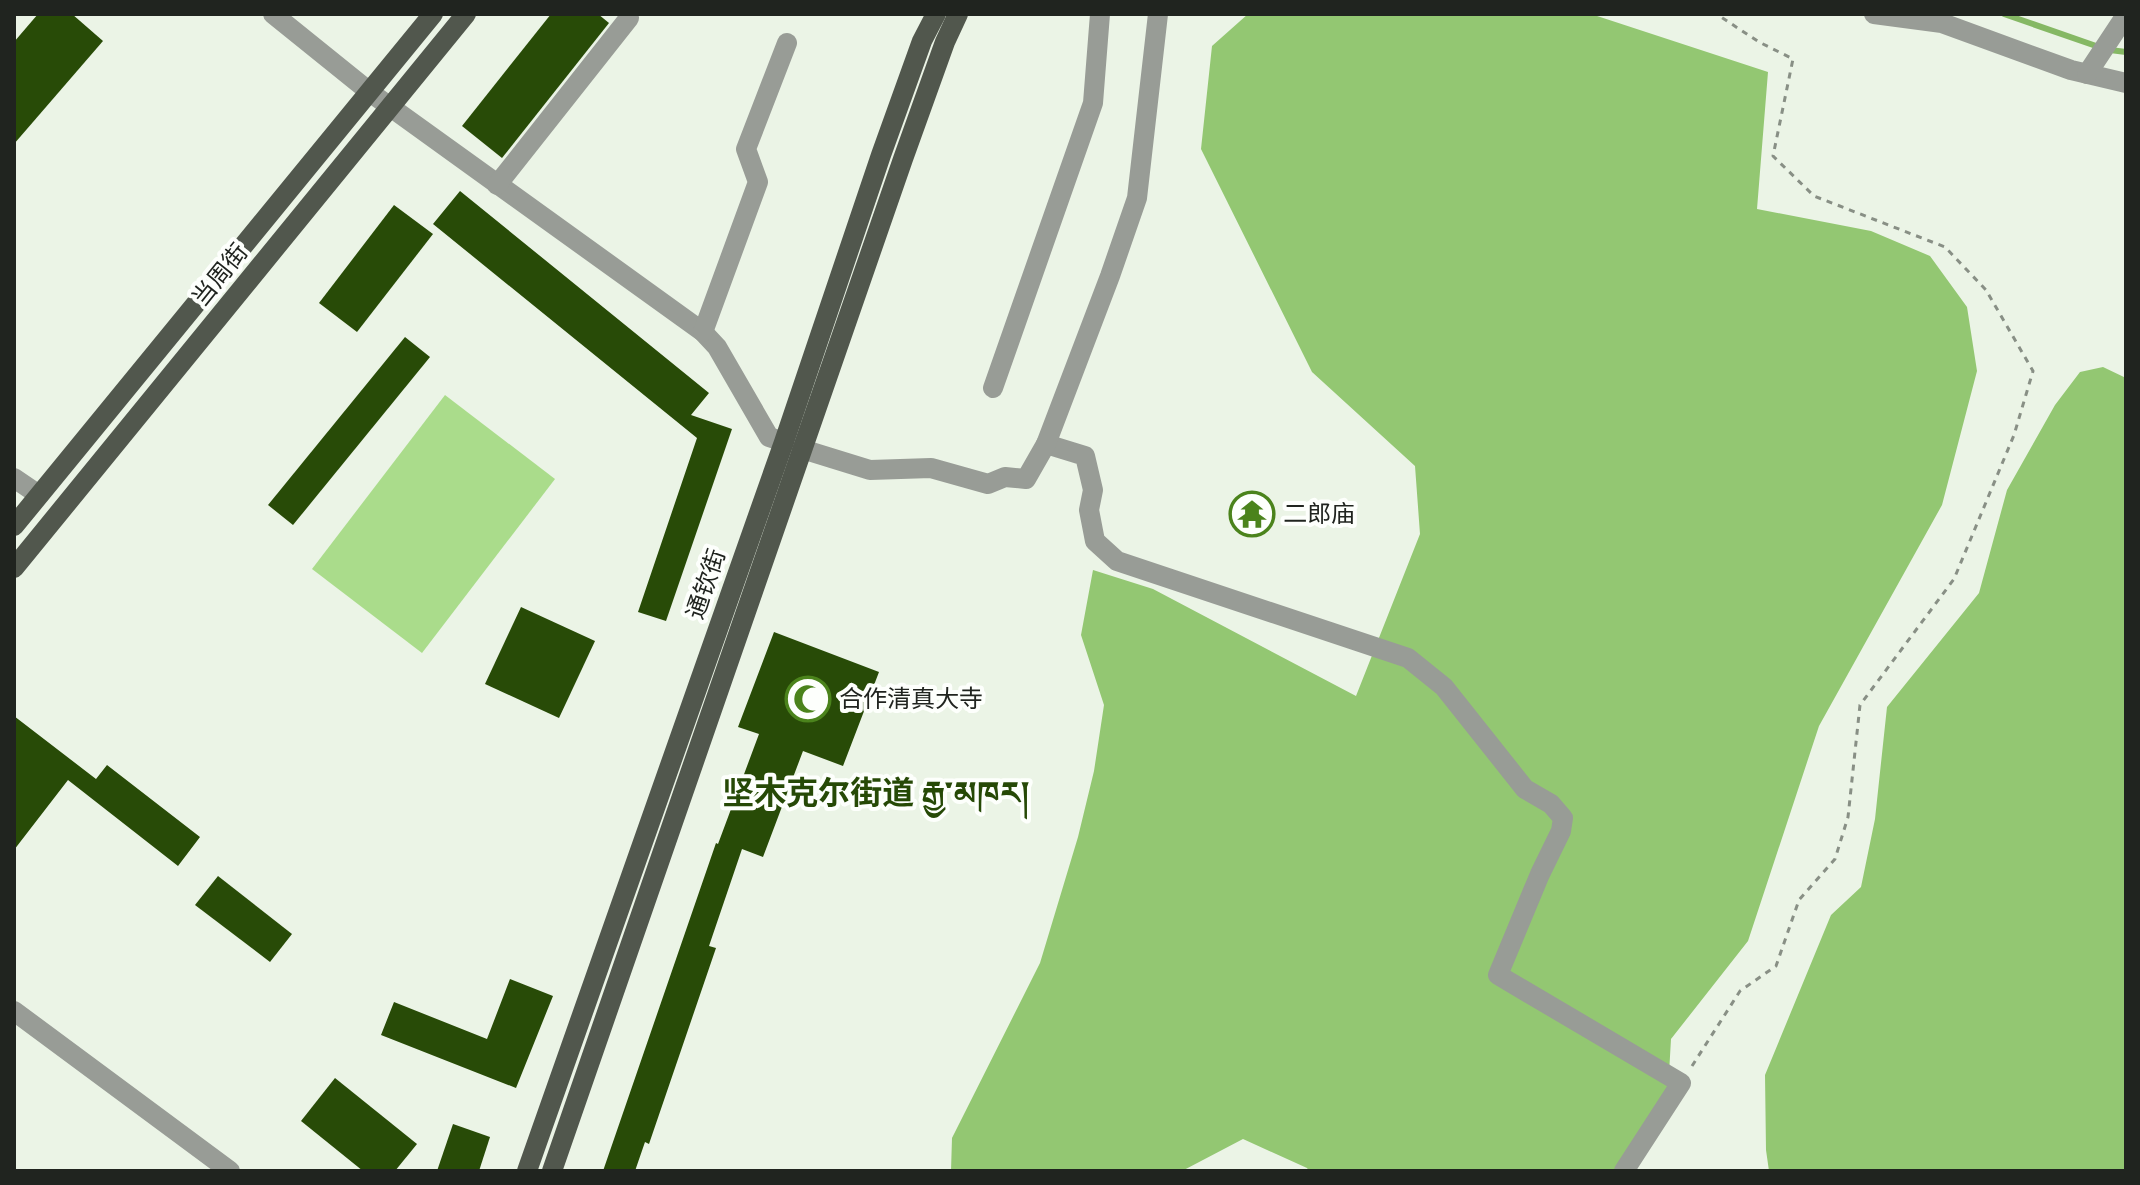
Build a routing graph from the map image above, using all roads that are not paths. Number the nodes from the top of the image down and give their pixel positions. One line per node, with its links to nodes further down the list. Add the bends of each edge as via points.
1 (273, 14): 14 (street)
2 (433, 14): 14 (main road, 当周街)
3 (466, 14): 15 (main road, 当周街)
4 (936, 14): 20 (main road, 通钦街, via 886,141)
5 (958, 14): 20 (main road)
6 (1100, 14): 18 (street, via 1093,103)
7 (1158, 14): 19 (street, via 1137,198)
8 (1874, 14): 12 (street, via 1942,23)
9 (629, 18): 16 (street)
10 (2123, 19): 12 (street)
11 (787, 43): 17 (street, via 746,149 758,182)
12 (2090, 70): 13 (street)
13 (2126, 83)
14 (371, 93): 15 (street); 22 (main road, 当周街)
15 (391, 107): 16 (street); 24 (main road, 当周街)
16 (497, 185): 17 (street)
17 (703, 332): 20 (street, via 769,437)
18 (993, 388)
19 (1046, 444): 20 (street, via 1026,479 1005,477 988,484 931,468 870,470); 29 (street, via 1085,456 1095,541 1117,561 1408,658 1444,687 1525,789 1563,818 1498,975 1681,1083)
20 (793, 446): 27 (main road, 通钦街); 28 (main road)
21 (14, 478): 22 (street)
22 (39, 495): 23 (main road, 当周街)
23 (14, 526)
24 (14, 568)
25 (14, 1011): 26 (street)
26 (230, 1171)
27 (527, 1171)
28 (552, 1171)
29 (1624, 1171)

